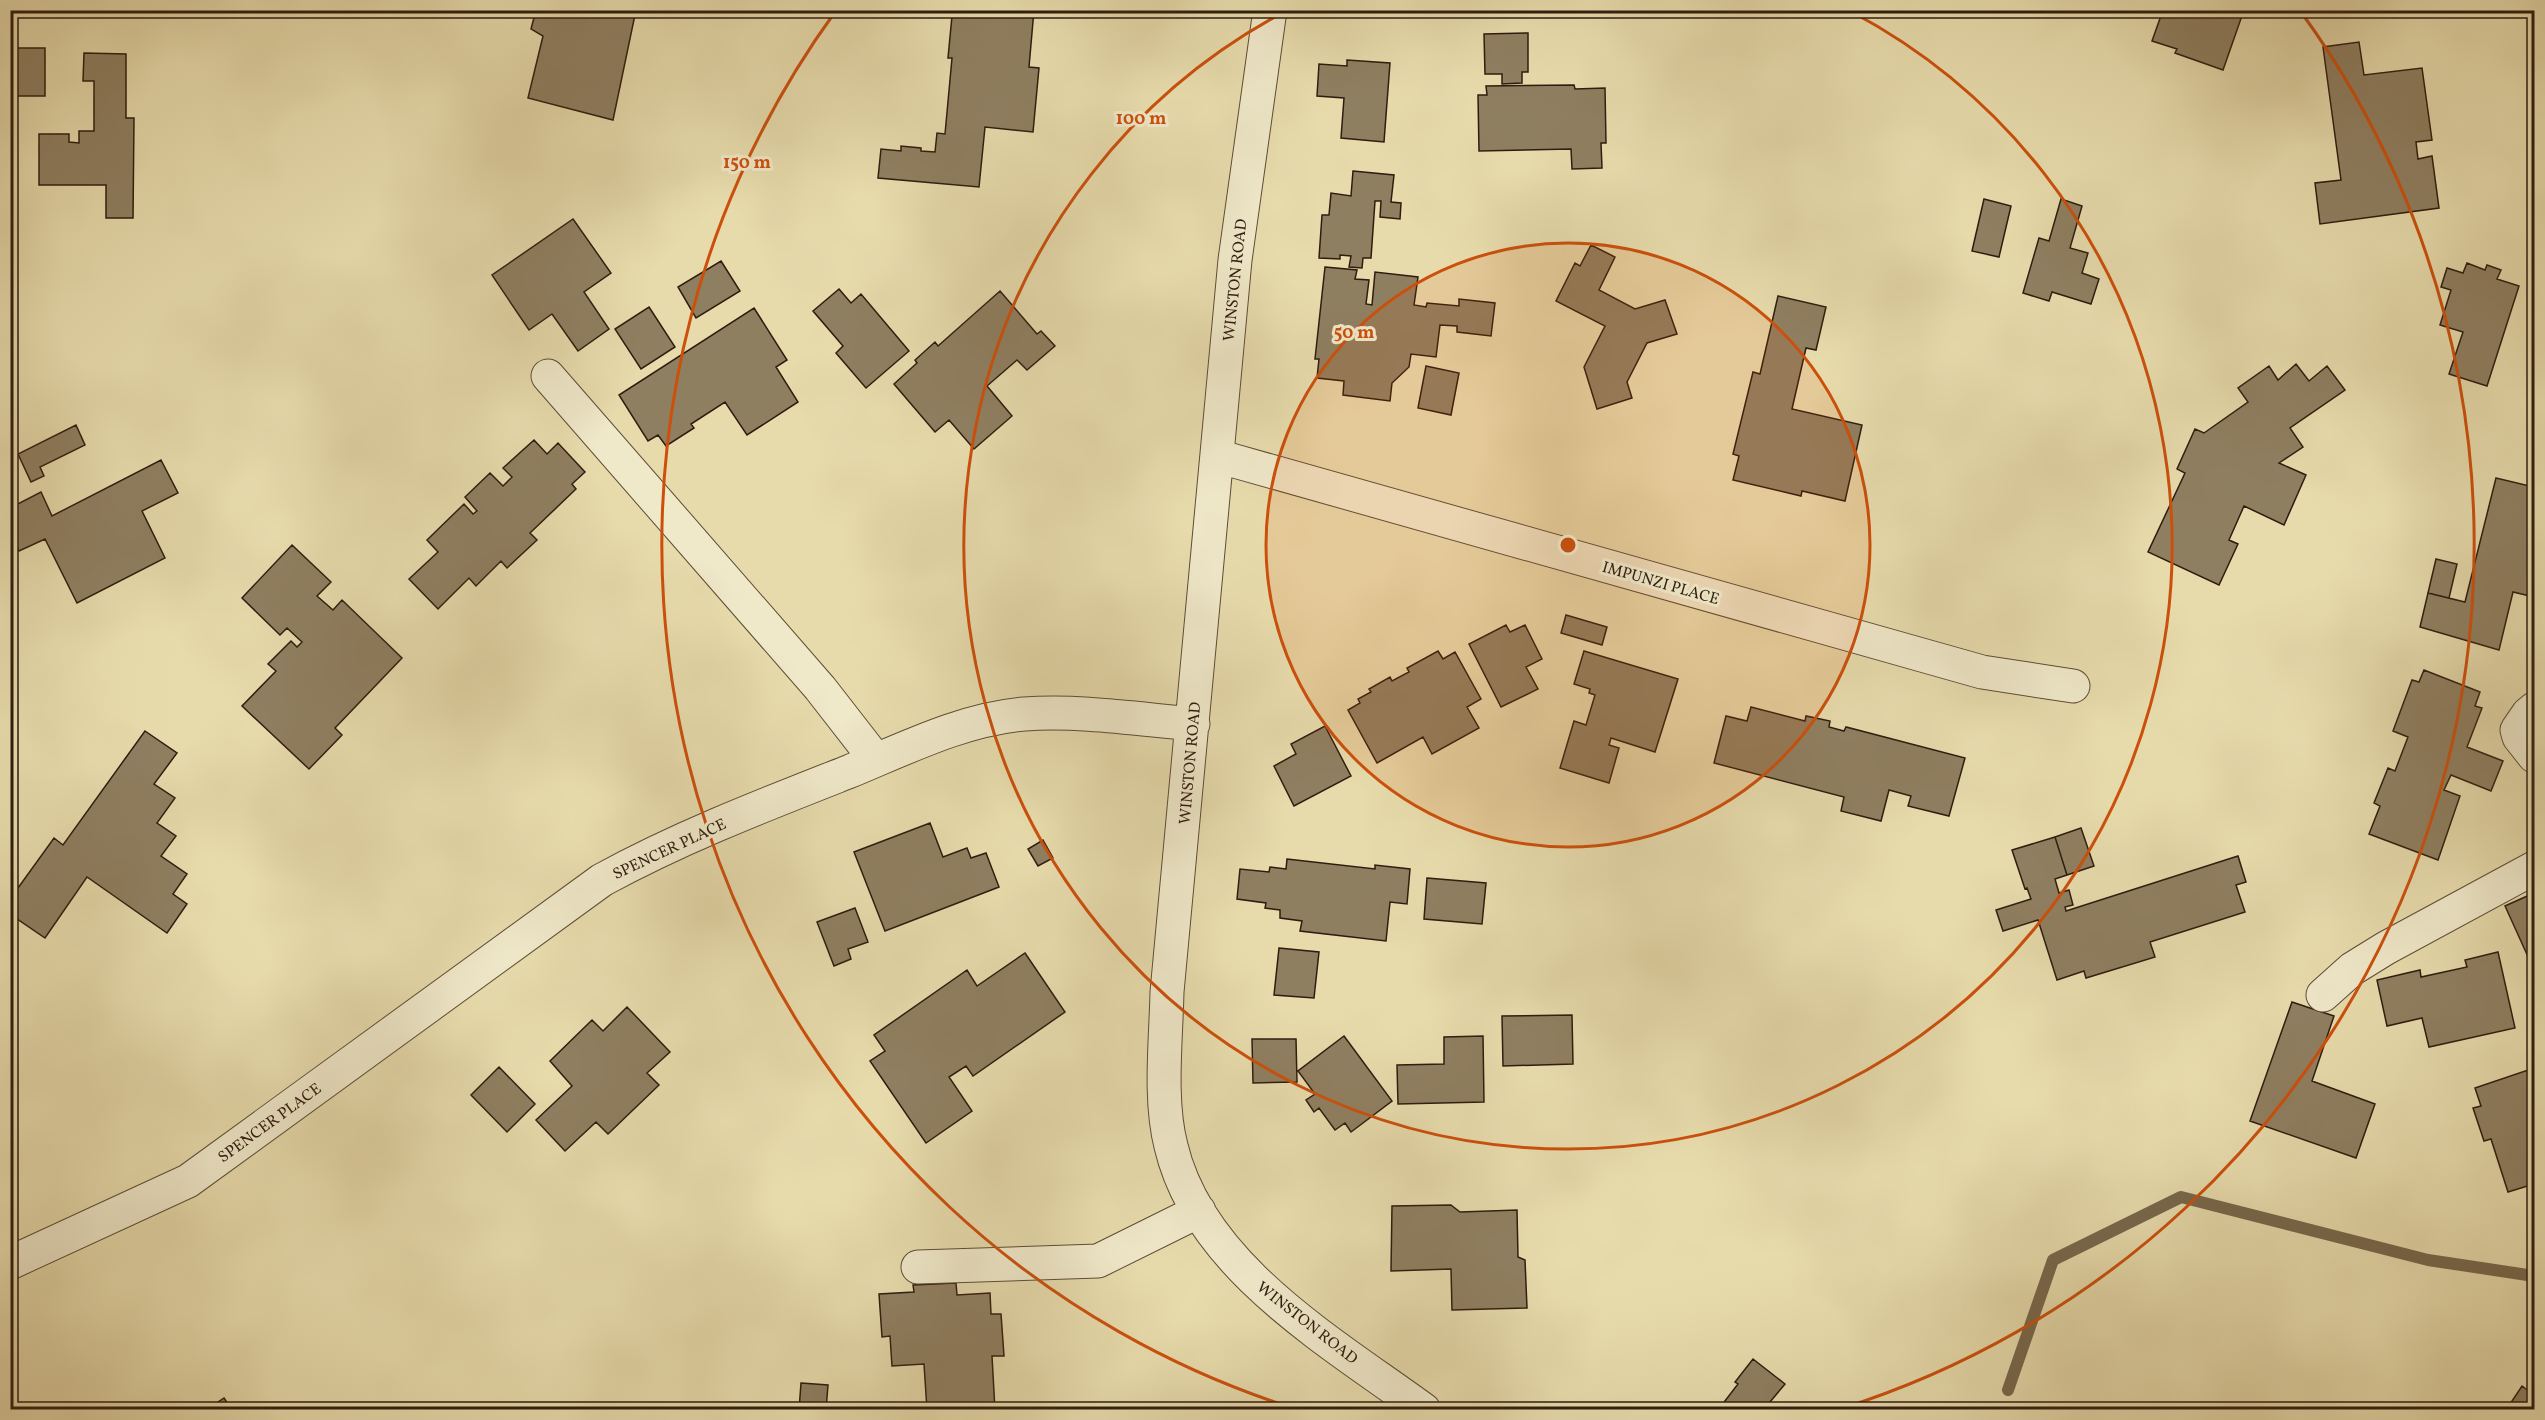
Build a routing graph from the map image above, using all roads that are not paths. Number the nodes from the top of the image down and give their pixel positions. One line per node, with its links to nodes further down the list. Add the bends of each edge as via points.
1 (1270, 10): 3 (street, WINSTON ROAD, via 1235,260)
2 (548, 376): 8 (street, via 820,688)
3 (1217, 456): 4 (street, IMPUNZI PLACE, via 1982,672); 6 (street, WINSTON ROAD)
4 (2073, 686)
5 (2535, 709): 7 (street, via 2517,730)
6 (1193, 724): 8 (street, SPENCER PLACE, via 1072,713 1024,714 947,731); 11 (street, WINSTON ROAD, via 1167,992 1164,1088 1171,1146 1190,1198)
7 (2535, 756)
8 (876, 760): 12 (street, SPENCER PLACE, via 704,830 602,880 188,1181)
9 (2535, 868): 10 (street, via 2386,948 2352,969)
10 (2323, 995)
11 (1199, 1211): 13 (street, via 1098,1261); 14 (street, WINSTON ROAD, via 1223,1245 1266,1292)
12 (10, 1263)
13 (918, 1266)
14 (1424, 1410)

